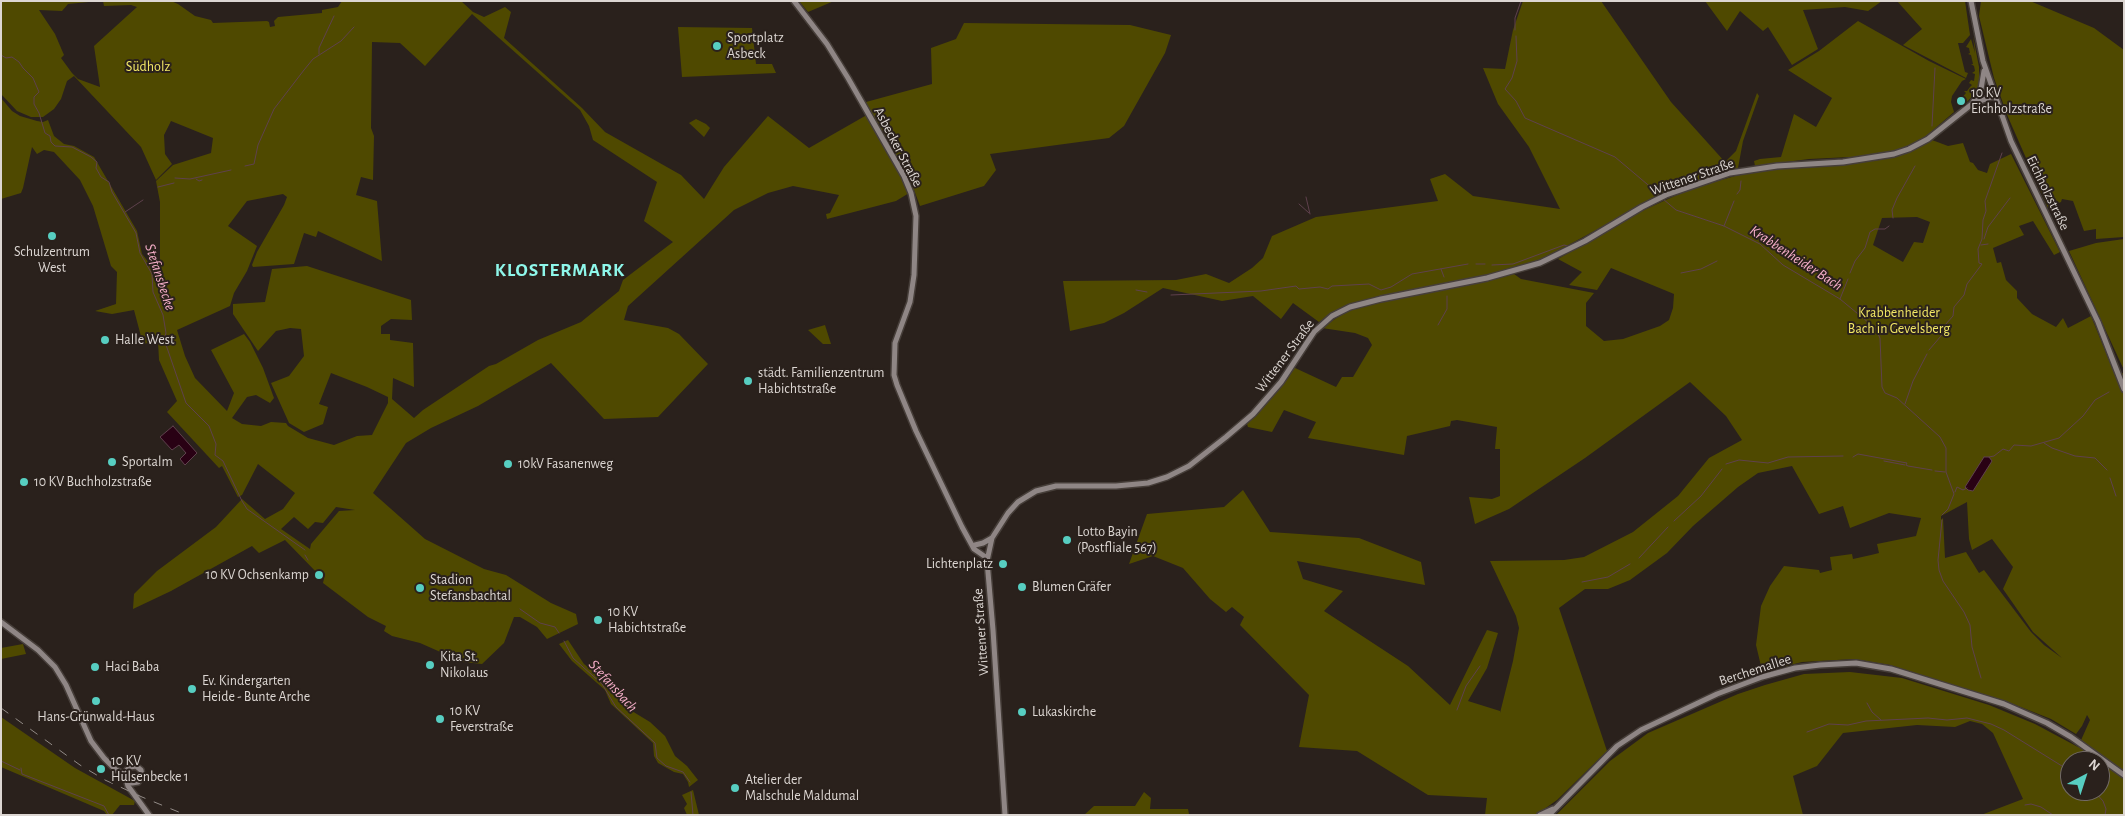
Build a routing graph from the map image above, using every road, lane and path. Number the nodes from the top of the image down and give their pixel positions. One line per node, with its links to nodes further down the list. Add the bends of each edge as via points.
1 (794, 1): 8 (main road, Asbecker Straße, via 828,44 889,148 910,191 916,216 914,275 910,302 895,343 894,375 916,431)
2 (1971, 1): 3 (main road, Eichholzstraße)
3 (1984, 68): 4 (main road, Eichholzstraße); 5 (main road, via 1982,89)
4 (1994, 96): 5 (main road, Wittener Straße); 6 (main road, Eichholzstraße, via 2019,159 2098,322)
5 (1972, 104): 7 (main road, Wittener Straße, via 1928,138 1894,154 1730,174 1642,207 1540,263 1487,278 1350,307 1332,316 1314,332 1281,382 1254,414 1188,466 1167,477 1141,484 1056,486 1036,492 1018,502)
6 (2124, 388)
7 (992, 538): 8 (main road); 9 (main road, Wittener Straße)
8 (973, 545): 9 (main road); 10 (main road, Asbecker Straße, via 974,550)
9 (988, 552): 10 (main road, Wittener Straße)
10 (988, 558): 18 (main road, Wittener Straße)
11 (1, 622): 12 (main road, via 55,667 91,741 110,764)
12 (126, 774): 14 (main road, via 129,782); 14 (main road, via 134,766 141,770 142,778); 15 (main road, via 128,786)
13 (2124, 775): 16 (main road, Berchemallee, via 2071,737 2004,704 1891,669 1856,663 1820,665 1762,677 1641,730 1617,746)
14 (136, 783): 15 (main road)
15 (133, 791): 17 (main road)
16 (1556, 808): 19 (main road, Berchemallee); 20 (main road, Berchemallee)
17 (149, 815)
18 (1004, 815)
19 (1540, 815)
20 (1548, 815)

